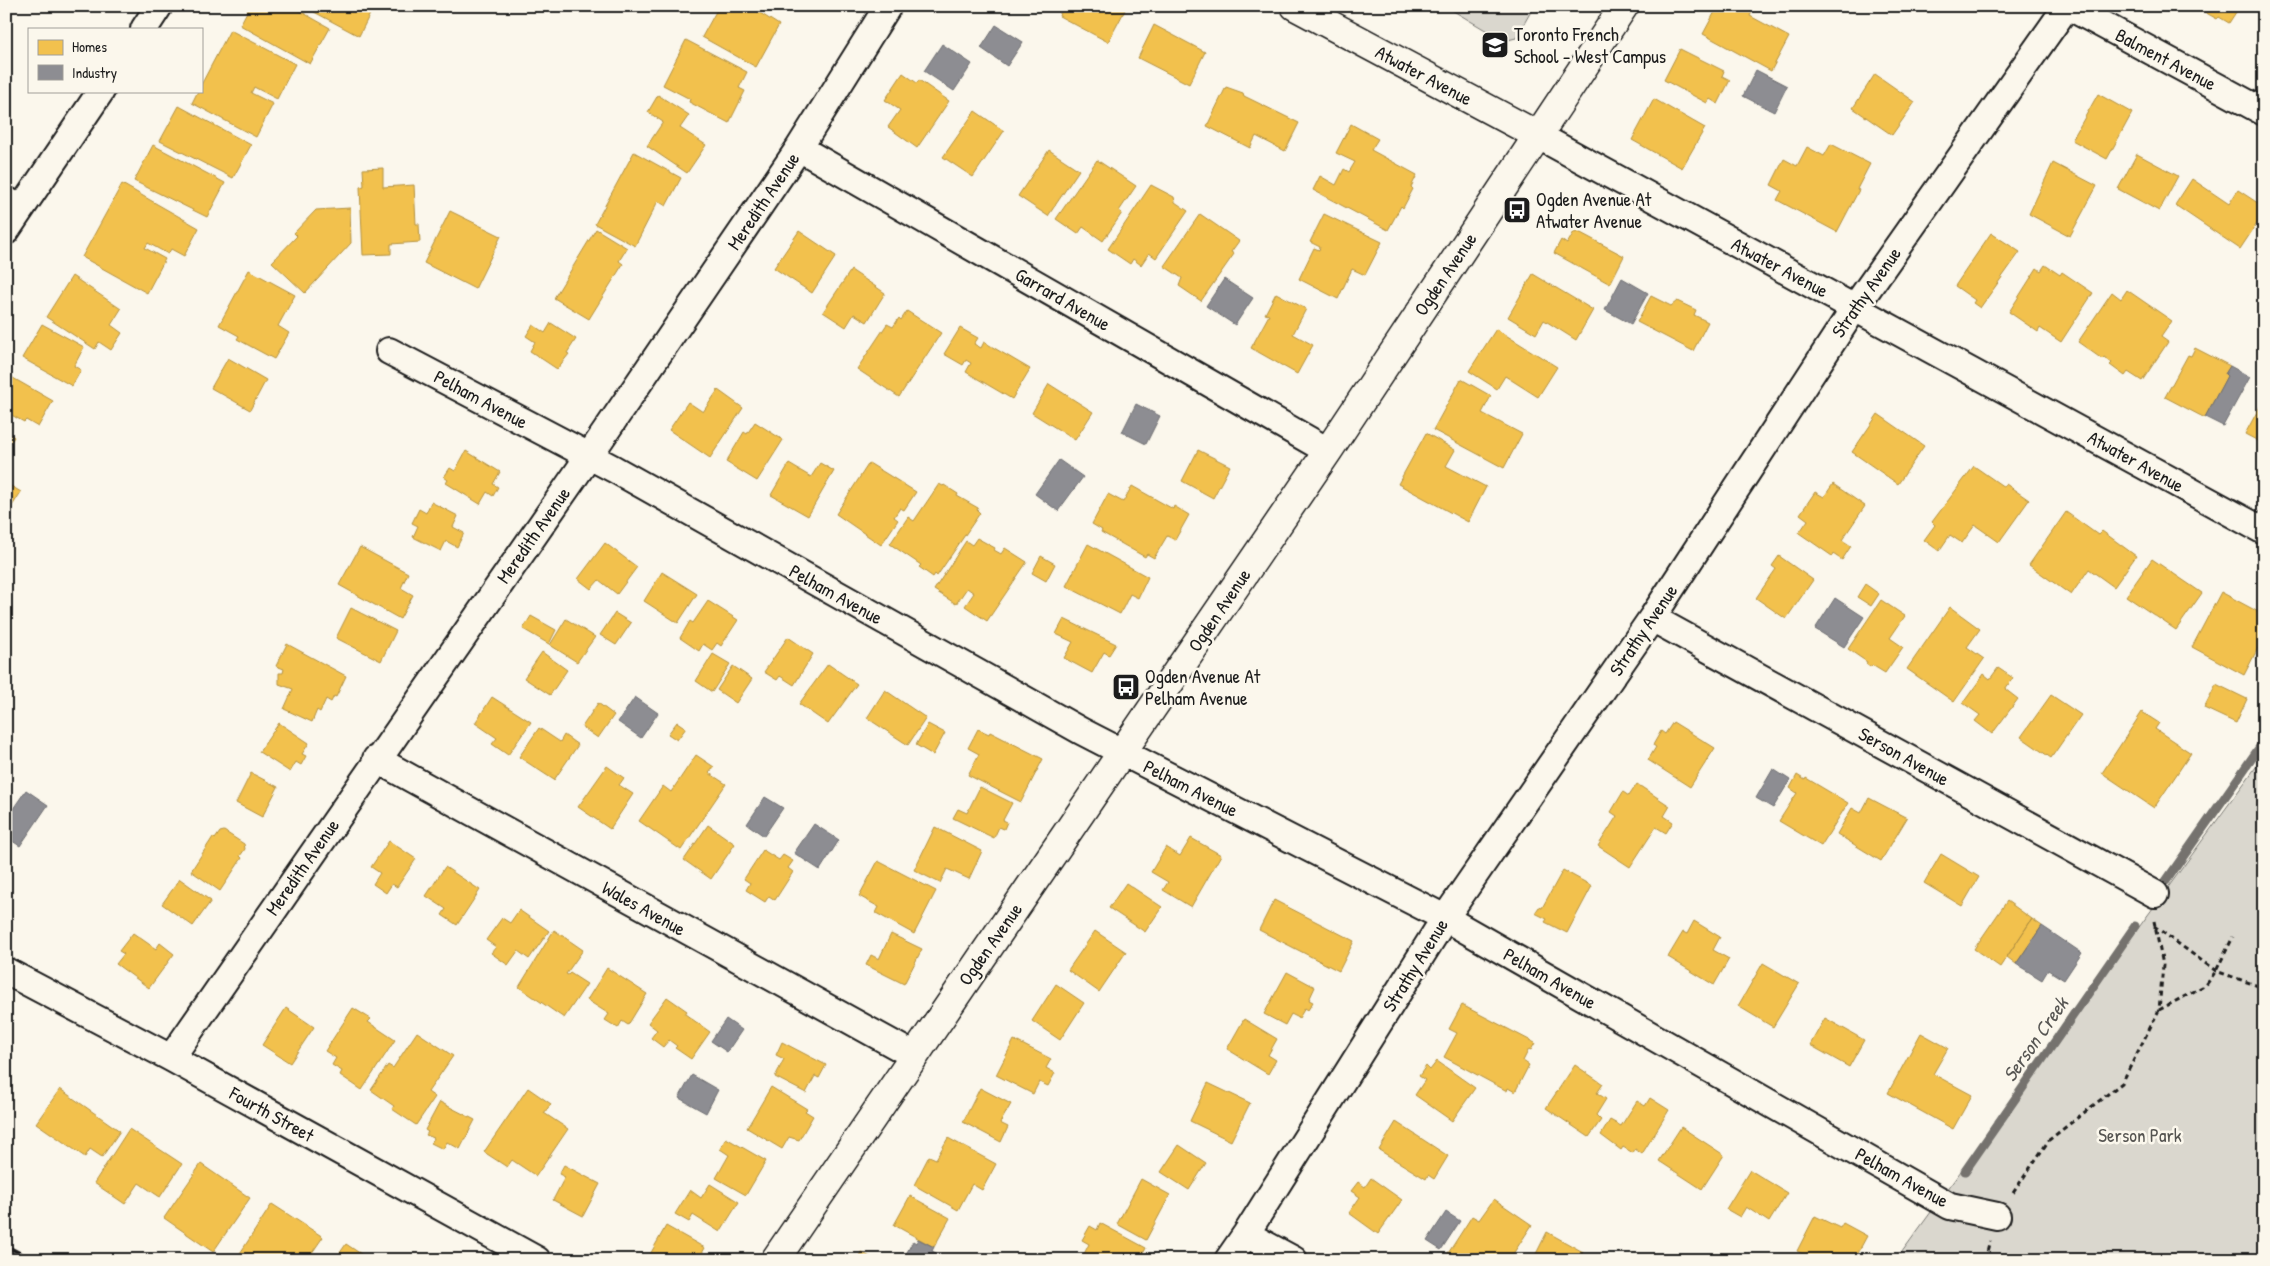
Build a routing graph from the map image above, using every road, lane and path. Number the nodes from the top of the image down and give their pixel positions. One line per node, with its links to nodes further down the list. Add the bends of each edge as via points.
1 (159, 6): 6 (street)
2 (888, 6): 10 (street, Meredith Avenue)
3 (1295, 6): 9 (street, Atwater Avenue)
4 (1624, 6): 9 (street, Ogden Avenue)
5 (2067, 6): 8 (street, Balment Avenue); 13 (street, Strathy Avenue)
6 (145, 28)
7 (100, 92): 11 (street)
8 (2264, 112)
9 (1537, 135): 13 (street, Atwater Avenue); 15 (street, Ogden Avenue)
10 (799, 148): 15 (street, Garrard Avenue); 16 (street, Meredith Avenue)
11 (15, 198): 12 (street)
12 (6, 231)
13 (1854, 307): 17 (street, Atwater Avenue); 18 (street, Strathy Avenue)
14 (389, 351): 16 (street, Pelham Avenue)
15 (1328, 450): 19 (street, Ogden Avenue)
16 (588, 456): 19 (street, Pelham Avenue); 20 (street, Meredith Avenue)
17 (2264, 530)
18 (1652, 618): 21 (street, Serson Avenue); 22 (street, Strathy Avenue)
19 (1122, 752): 22 (street, Pelham Avenue); 28 (street, Ogden Avenue)
20 (376, 759): 28 (street, Wales Avenue); 29 (street, Meredith Avenue)
21 (2156, 894)
22 (1445, 918): 30 (street, Pelham Avenue, via 1950,1206); 31 (street, Strathy Avenue)
23 (2233, 936): 25 (path)
24 (6, 971): 29 (street, Fourth Street)
25 (2216, 971): 26 (path); 27 (path, via 2206,985); 27 (path, via 2154,926 2163,965)
26 (2264, 988)
27 (2159, 1010): 30 (path, via 2122,1083 2049,1140)
28 (913, 1055): 33 (street, Ogden Avenue)
29 (170, 1058): 32 (street, Fourth Street)
30 (1997, 1216): 36 (path)
31 (1246, 1234): 34 (street, Strathy Avenue); 35 (street)
32 (537, 1260)
33 (774, 1260)
34 (1228, 1260)
35 (1294, 1260)
36 (1985, 1260)

